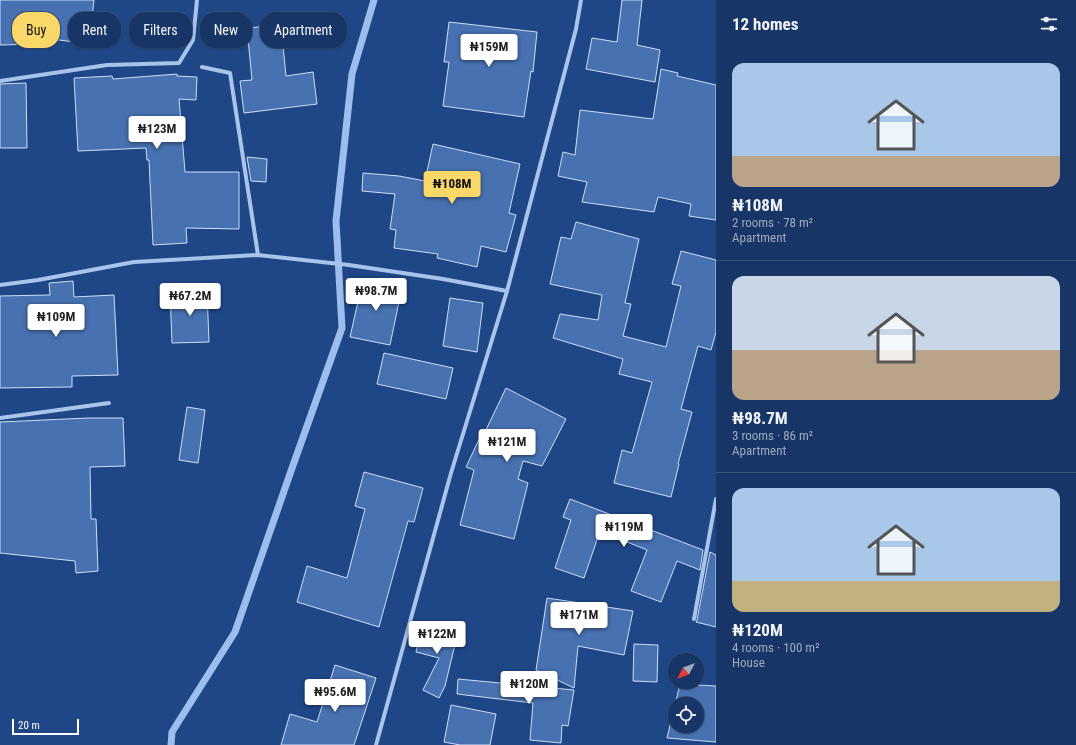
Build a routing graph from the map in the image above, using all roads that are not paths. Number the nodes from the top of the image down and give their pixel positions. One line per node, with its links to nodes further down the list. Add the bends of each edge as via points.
1 (197, 0): 4 (street, via 193,40 179,63 107,65)
2 (581, 0): 7 (street, via 576,29)
3 (202, 67): 5 (street, via 230,73)
4 (0, 81)
5 (258, 255): 6 (street, via 134,262); 7 (street, via 349,265)
6 (0, 285)
7 (507, 291): 12 (street, via 451,473)
8 (109, 403): 9 (street)
9 (0, 418)
10 (716, 499): 11 (street)
11 (694, 619)
12 (376, 745)

